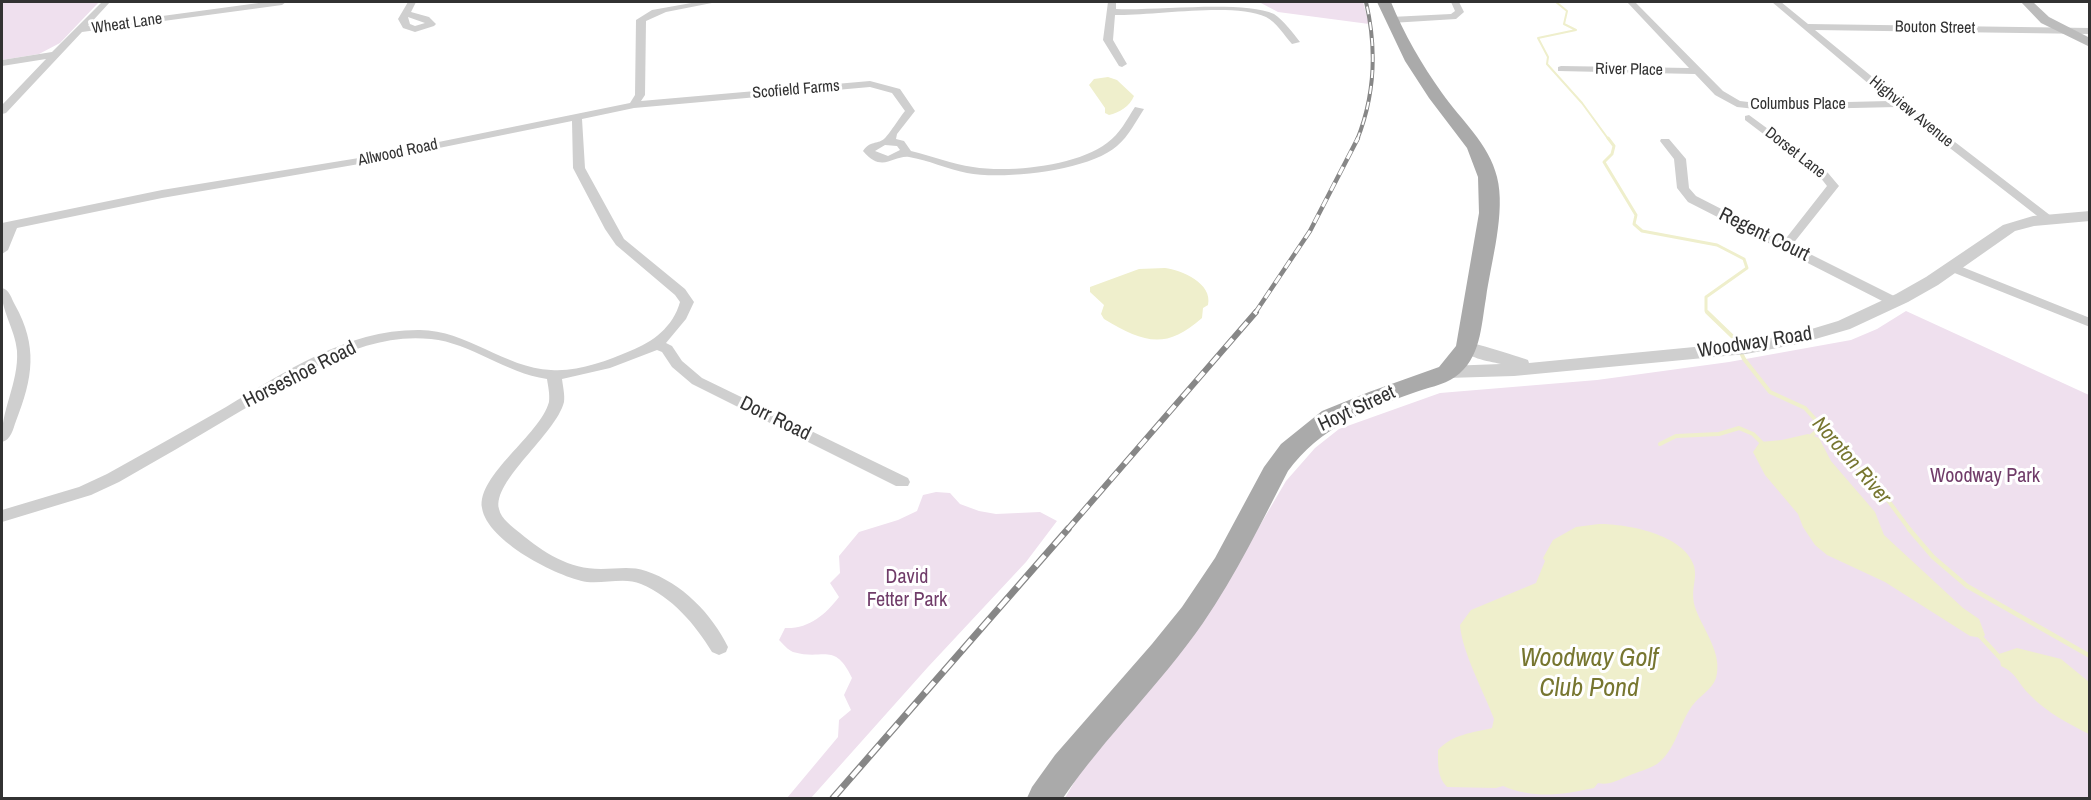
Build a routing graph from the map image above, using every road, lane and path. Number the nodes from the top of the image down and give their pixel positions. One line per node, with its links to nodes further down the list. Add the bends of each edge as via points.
1 (106, 2): 15 (street)
2 (282, 2): 15 (street, Wheat Lane)
3 (412, 2): 12 (street)
4 (714, 2): 26 (street, via 658,12 641,20 640,95)
5 (1112, 2): 11 (street)
6 (1384, 2): 13 (main road)
7 (1455, 2): 13 (street, via 1460,12 1456,16)
8 (1631, 2): 24 (street, Columbus Place)
9 (1776, 2): 14 (street, Highview Avenue)
10 (2027, 2): 16 (main road)
11 (1112, 12): 18 (street, via 1250,8 1270,16); 22 (street, via 1108,40)
12 (407, 14)
13 (1391, 20): 44 (main road, via 1430,87 1476,147 1489,177 1490,213)
14 (1806, 27): 16 (street, Bouton Street); 25 (street, Highview Avenue)
15 (78, 30): 20 (street)
16 (2063, 30): 17 (street, Bouton Street); 19 (main road)
17 (2090, 31)
18 (1295, 42)
19 (2090, 44)
20 (55, 55): 21 (street); 28 (street)
21 (2, 63)
22 (1122, 64)
23 (1561, 69): 24 (street, River Place)
24 (1697, 70): 25 (street, Columbus Place, via 1719,93 1745,106)
25 (1899, 104): 35 (street, Highview Avenue)
26 (634, 105): 29 (street, Allwood Road); 32 (street, Scofield Farms, via 870,84 896,91 910,111)
27 (1139, 109): 33 (street, Scofield Farms, via 1112,146 1060,164 987,172)
28 (2, 111)
29 (577, 118): 36 (street, Allwood Road); 43 (street, Horseshoe Road, via 579,168 610,229 687,302 681,318)
30 (1749, 118): 37 (street, Dorset Lane, via 1833,186 1791,240)
31 (1665, 141): 37 (street, Regent Court, via 1680,159 1687,194)
32 (890, 142): 33 (street, Scofield Farms, via 904,145); 33 (street, Scofield Farms, via 873,146 870,154 885,159)
33 (904, 153)
34 (2090, 216): 35 (street, Woodway Road)
35 (2049, 219): 39 (street, Woodway Road, via 2009,228)
36 (6, 226): 38 (street)
37 (1783, 244): 41 (street, Regent Court)
38 (2, 250)
39 (1952, 267): 41 (street, Woodway Road); 42 (street)
40 (2, 292): 48 (street, via 21,335 25,366)
41 (1895, 302): 45 (street, Woodway Road, via 1812,336 1746,348)
42 (2090, 323)
43 (657, 344): 47 (street, Horseshoe Road, via 602,366); 49 (street, Dorr Road, via 667,349 697,381)
44 (1467, 346): 45 (street, Woodway Road, via 1508,362); 46 (main road)
45 (1536, 367): 46 (street, Woodway Road)
46 (1447, 372): 52 (main road, Hoyt Street, via 1339,413 1295,444 1277,467 1225,565 1192,615)
47 (554, 375): 50 (street, Horseshoe Road, via 508,364 425,333 373,340 306,368 113,478 85,491); 51 (street, via 556,402 550,416 501,481 490,504 491,513 529,551 556,567 588,575 630,573 671,592 708,629)
48 (2, 437)
49 (902, 482)
50 (2, 516)
51 (719, 647)
52 (1044, 798)

